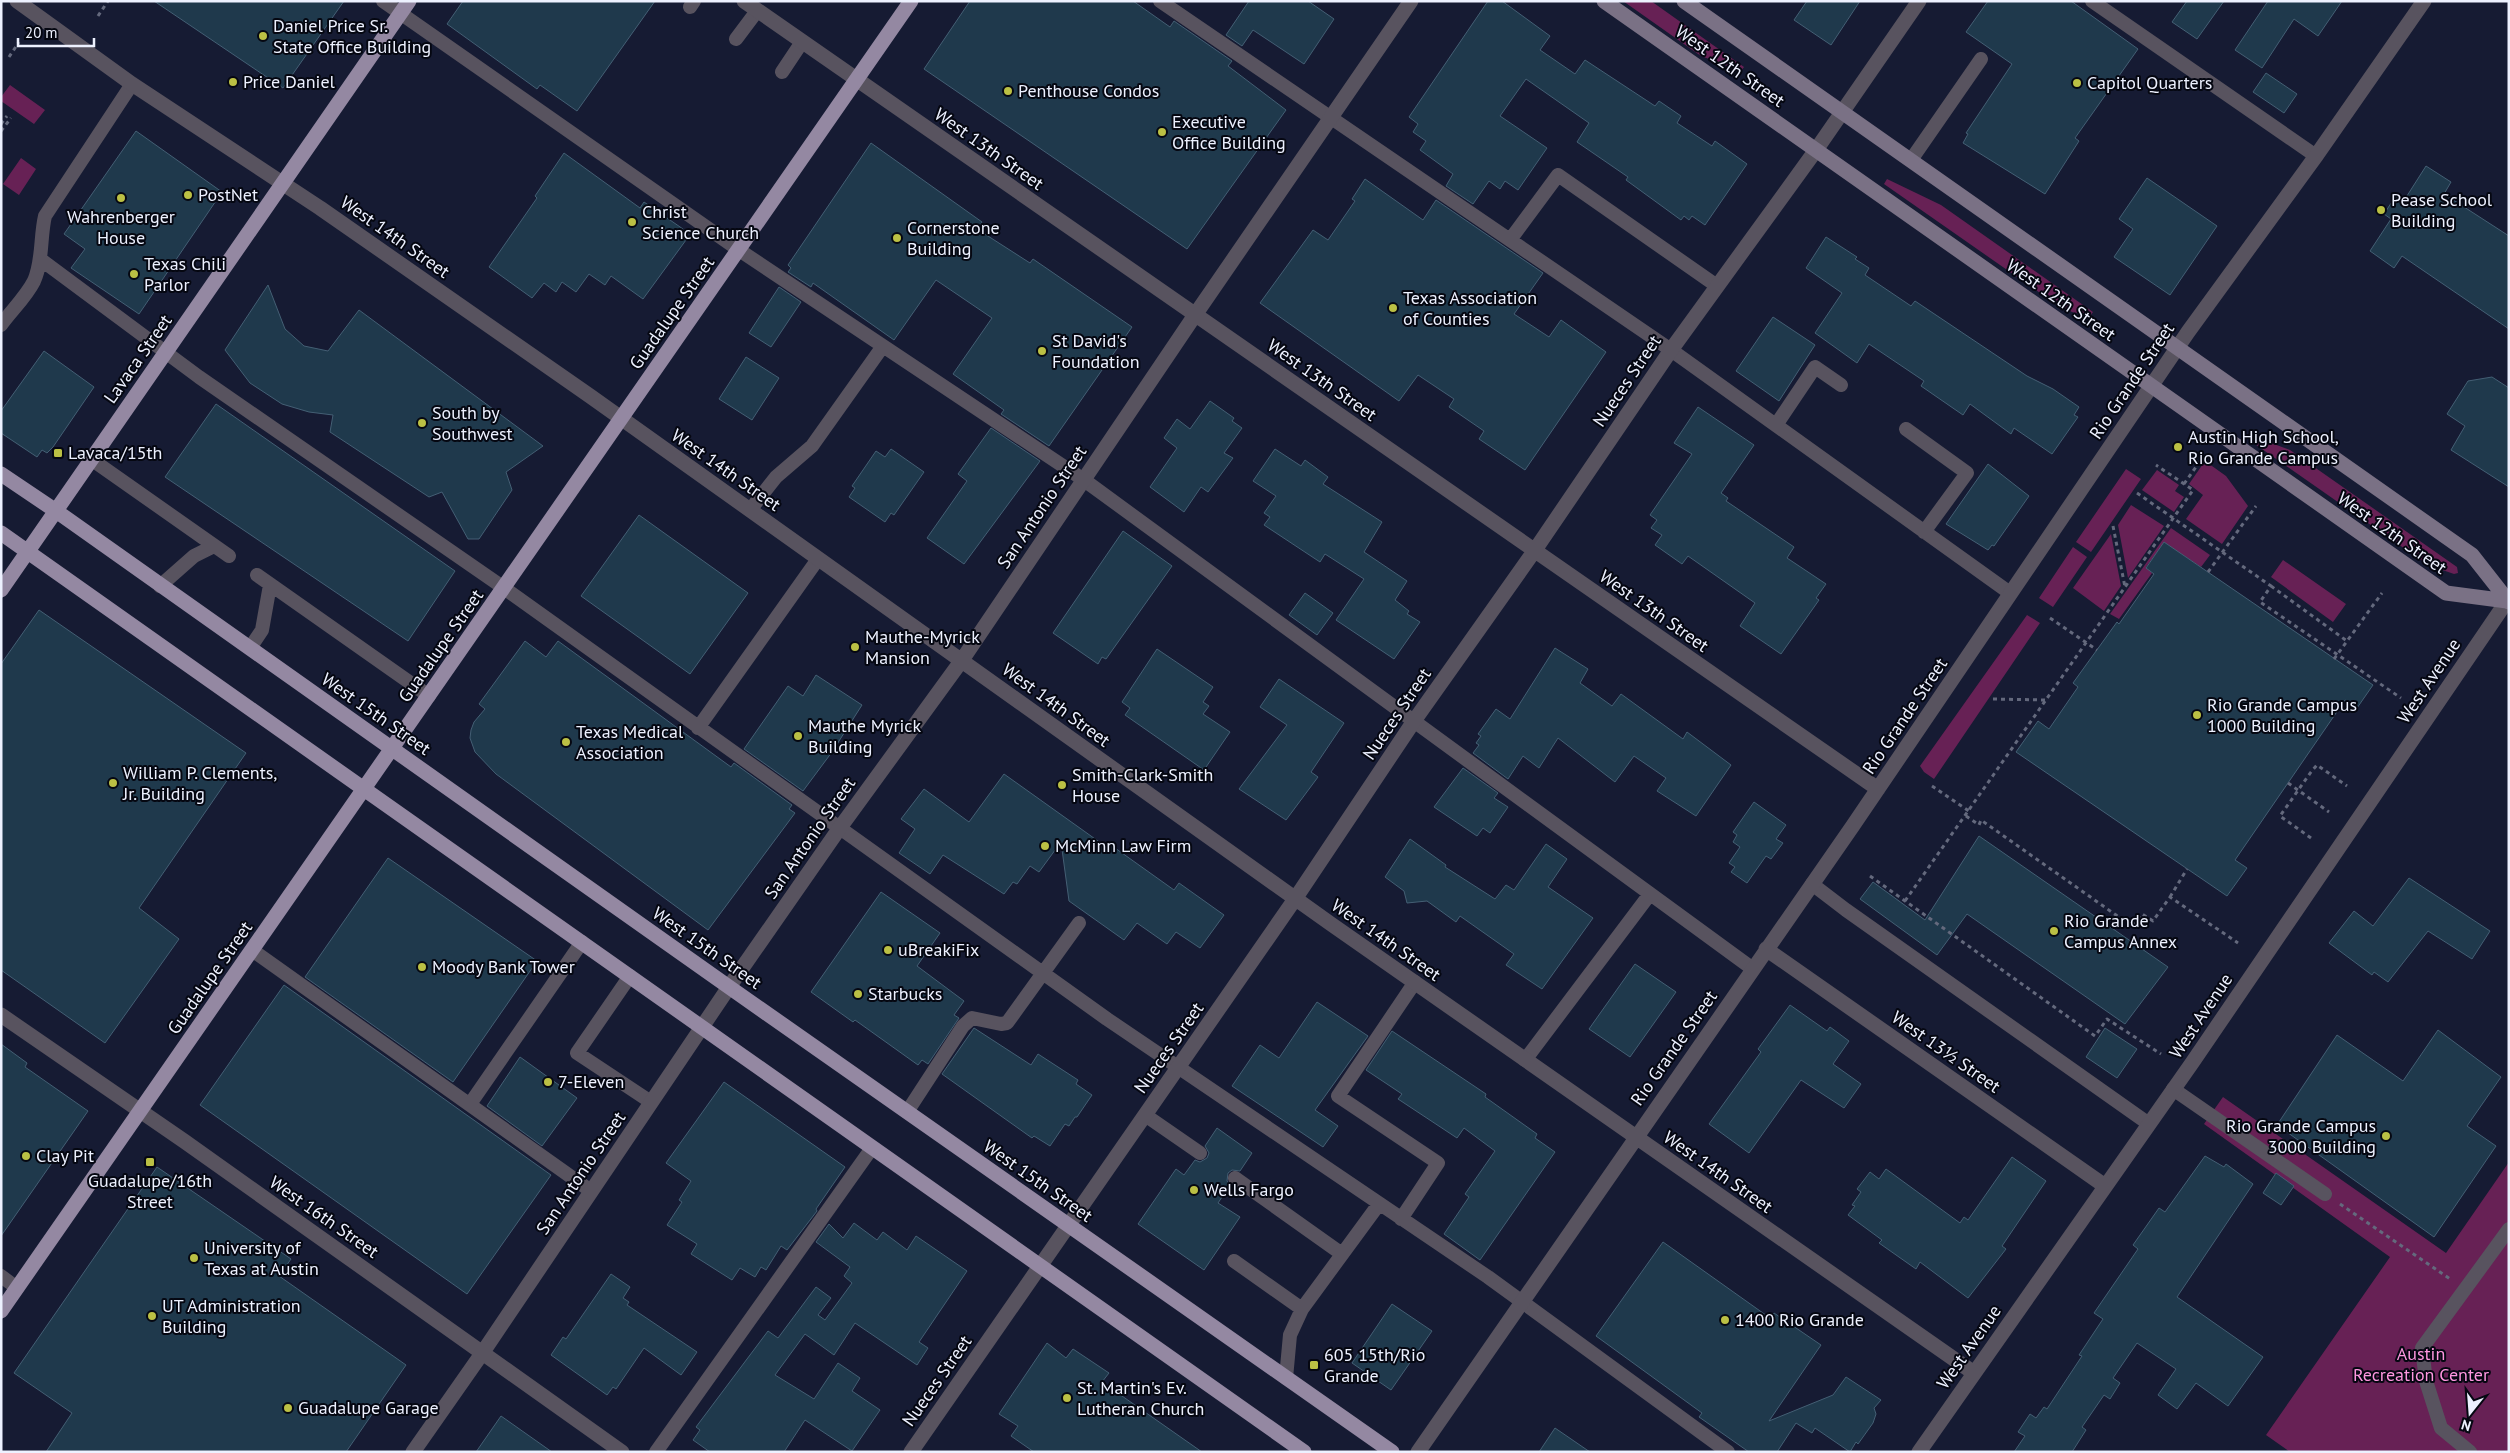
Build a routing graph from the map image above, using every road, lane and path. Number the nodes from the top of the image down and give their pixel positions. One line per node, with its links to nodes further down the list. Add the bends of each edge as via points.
1 (17, 1): 23 (street, West 14th Street)
2 (108, 1): 15 (path)
3 (384, 1): 13 (lane)
4 (744, 1): 14 (street, West 13th Street)
5 (911, 1): 22 (main road, Guadalupe Street)
6 (1160, 1): 25 (lane)
7 (1411, 1): 25 (street, San Antonio Street)
8 (1604, 1): 28 (main road, West 12th Street)
9 (1684, 1): 24 (main road, West 12th Street)
10 (1919, 1): 24 (street, Nueces Street)
11 (2092, 1): 29 (lane)
12 (2424, 1): 29 (street, Rio Grande Street)
13 (405, 7): 31 (main road, Lavaca Street); 33 (lane)
14 (757, 11): 16 (lane); 18 (street, West 13th Street)
15 (98, 16)
16 (736, 39)
17 (19, 42): 19 (path)
18 (802, 42): 21 (lane); 22 (street, West 13th Street)
19 (9, 57)
20 (1981, 59): 30 (lane)
21 (782, 72)
22 (856, 80): 33 (main road, Guadalupe Street); 36 (street, West 13th Street)
23 (132, 84): 31 (street, West 14th Street); 34 (lane, via 45,216 40,234)
24 (1842, 112): 28 (street, Nueces Street); 30 (main road, West 12th Street)
25 (1331, 119): 32 (lane); 36 (street, San Antonio Street)
26 (1, 124): 27 (path, via 9,117)
27 (1, 131)
28 (1816, 150): 35 (street, Nueces Street); 43 (main road, West 12th Street)
29 (2316, 156): 39 (street, Rio Grande Street)
30 (1911, 160): 39 (main road, West 12th Street)
31 (282, 183): 41 (main road, Lavaca Street); 44 (street, West 14th Street)
32 (1510, 240): 35 (lane, via 1558,175); 40 (lane)
33 (739, 250): 38 (lane); 44 (main road, Guadalupe Street)
34 (40, 259): 37 (lane, via 34,281); 41 (lane)
35 (1717, 286): 40 (street, Nueces Street)
36 (1195, 315): 51 (street, San Antonio Street); 62 (street, West 13th Street)
37 (1, 326)
38 (882, 346): 51 (lane); 56 (lane, via 812,446 776,477)
39 (2178, 347): 43 (street, Rio Grande Street); 77 (main road, West 12th Street, via 2472,555)
40 (1671, 350): 45 (lane); 62 (street, Nueces Street)
41 (165, 352): 48 (main road, Lavaca Street); 73 (lane)
42 (1841, 385): 45 (lane, via 1816,367)
43 (2152, 387): 75 (street, Rio Grande Street); 77 (main road, West 12th Street, via 2446,593)
44 (621, 419): 56 (street, West 14th Street); 73 (main road, Guadalupe Street)
45 (1776, 425): 59 (lane)
46 (1906, 429): 59 (lane, via 1967,473)
47 (2203, 457): 52 (path)
48 (91, 459): 55 (main road, Lavaca Street); 61 (lane)
49 (2156, 465): 52 (path)
50 (1, 474): 55 (main road, West 15th Street)
51 (1084, 480): 84 (street, San Antonio Street); 89 (lane)
52 (2184, 484): 57 (path, via 2193,490)
53 (2137, 493): 57 (path)
54 (2256, 506): 64 (path)
55 (56, 510): 63 (main road, Lavaca Street); 70 (main road, West 15th Street)
56 (750, 510): 66 (street, West 14th Street)
57 (2175, 519): 64 (path); 72 (path)
58 (2113, 526): 72 (path)
59 (1924, 532): 75 (lane)
60 (1, 533): 63 (main road)
61 (214, 546): 65 (lane); 70 (lane, via 188,560)
62 (1534, 550): 89 (street, Nueces Street); 94 (street, West 13th Street)
63 (28, 551): 74 (main road, Lavaca Street); 95 (main road)
64 (2223, 552): 67 (path); 71 (path)
65 (229, 556)
66 (818, 559): 84 (street, West 14th Street); 90 (lane)
67 (2208, 572)
68 (257, 576): 69 (lane)
69 (270, 585): 81 (lane, via 262,630); 85 (lane)
70 (160, 586): 81 (main road, West 15th Street)
71 (2271, 586): 79 (path); 86 (path, via 2260,602)
72 (2126, 587): 80 (path)
73 (504, 588): 85 (main road, Guadalupe Street); 90 (lane)
74 (1, 590)
75 (2010, 593): 94 (street, Rio Grande Street)
76 (2382, 593): 79 (path)
77 (2508, 600): 124 (street, West Avenue)
78 (2050, 618): 80 (path)
79 (2347, 641): 83 (path)
80 (2086, 644): 82 (path); 88 (path)
81 (250, 648): 91 (main road, West 15th Street)
82 (2096, 650)
83 (2334, 658)
84 (962, 660): 100 (street, San Antonio Street); 107 (street, West 14th Street)
85 (429, 696): 91 (main road, Guadalupe Street)
86 (2401, 698)
87 (1993, 699): 88 (path)
88 (2047, 700): 97 (path)
89 (1414, 721): 105 (lane); 107 (street, Nueces Street)
90 (698, 728): 100 (lane)
91 (392, 748): 95 (main road, Guadalupe Street); 118 (main road, West 15th Street)
92 (1932, 786): 97 (path)
93 (2347, 786): 96 (path, via 2317,765)
94 (1878, 789): 104 (street, Rio Grande Street)
95 (363, 790): 110 (main road); 113 (main road, Guadalupe Street)
96 (2298, 790): 98 (path, via 2288,783); 101 (path, via 2280,816)
97 (1969, 811): 99 (path)
98 (2329, 812)
99 (1966, 816): 106 (path, via 1979,825 1982,820 2134,927 2142,914 2153,921); 108 (path)
100 (839, 829): 115 (lane); 118 (street, San Antonio Street)
101 (2311, 838)
102 (2187, 869): 106 (path)
103 (1870, 876): 108 (path)
104 (1812, 884): 112 (street, Rio Grande Street); 130 (lane)
105 (1650, 894): 114 (lane); 122 (lane)
106 (2170, 896): 111 (path)
107 (1295, 899): 117 (street, West 14th Street); 123 (street, Nueces Street)
108 (1905, 902): 121 (path, via 2095,1036 2107,1019)
109 (1079, 923): 115 (lane)
110 (582, 942): 116 (main road); 126 (lane)
111 (2238, 943)
112 (1766, 949): 114 (street, Rio Grande Street); 135 (street, West 13½ Street)
113 (252, 950): 126 (lane); 127 (main road, Guadalupe Street)
114 (1753, 968): 131 (street, Rio Grande Street)
115 (1042, 973): 123 (lane); 128 (lane, via 1007,1023 972,1018 963,1026)
116 (630, 976): 120 (main road); 125 (lane, via 577,1053)
117 (1415, 982): 122 (street, West 14th Street); 139 (lane, via 1338,1096 1438,1163)
118 (729, 987): 120 (street, San Antonio Street); 128 (main road, West 15th Street)
119 (1, 1015): 127 (street, West 16th Street)
120 (702, 1026): 125 (street, San Antonio Street); 132 (main road)
121 (2161, 1054)
122 (1525, 1060): 131 (street, West 14th Street)
123 (1178, 1068): 129 (street, Nueces Street); 138 (lane)
124 (2173, 1089): 130 (street, West Avenue); 137 (lane)
125 (651, 1102): 136 (street, San Antonio Street)
126 (470, 1104): 136 (lane)
127 (142, 1111): 146 (main road, Guadalupe Street); 151 (street, West 16th Street)
128 (907, 1112): 140 (main road, West 15th Street)
129 (1145, 1115): 133 (lane); 140 (street, Nueces Street)
130 (2149, 1124): 135 (street, West Avenue)
131 (1635, 1137): 148 (street, Rio Grande Street); 152 (street, West 14th Street)
132 (872, 1148): 144 (main road); 156 (lane)
133 (1200, 1153)
134 (1235, 1178): 142 (lane)
135 (2104, 1186): 152 (street, West Avenue)
136 (591, 1191): 151 (street, San Antonio Street)
137 (2325, 1194): 147 (path)
138 (1379, 1204): 139 (lane); 142 (lane)
139 (1401, 1219): 148 (lane)
140 (1069, 1226): 144 (street, Nueces Street); 153 (main road, West 15th Street)
141 (2509, 1229): 147 (lane)
142 (1342, 1254): 149 (lane)
143 (1234, 1261): 149 (lane)
144 (1040, 1266): 157 (street, Nueces Street); 158 (main road)
145 (1, 1276): 146 (lane)
146 (17, 1288): 150 (main road, Guadalupe Street)
147 (2465, 1289): 163 (lane, via 2422,1348 2426,1381 2441,1428)
148 (1520, 1302): 160 (street, Rio Grande Street); 161 (lane)
149 (1302, 1309): 153 (lane, via 1290,1335)
150 (1, 1311)
151 (483, 1352): 154 (street, San Antonio Street); 155 (street, West 16th Street)
152 (1974, 1373): 162 (street, West Avenue)
153 (1286, 1378): 159 (main road, West 15th Street)
154 (413, 1452)
155 (622, 1452)
156 (656, 1452)
157 (911, 1452)
158 (1304, 1452)
159 (1392, 1452)
160 (1418, 1452)
161 (1728, 1452)
162 (1919, 1452)
163 (2470, 1452)

